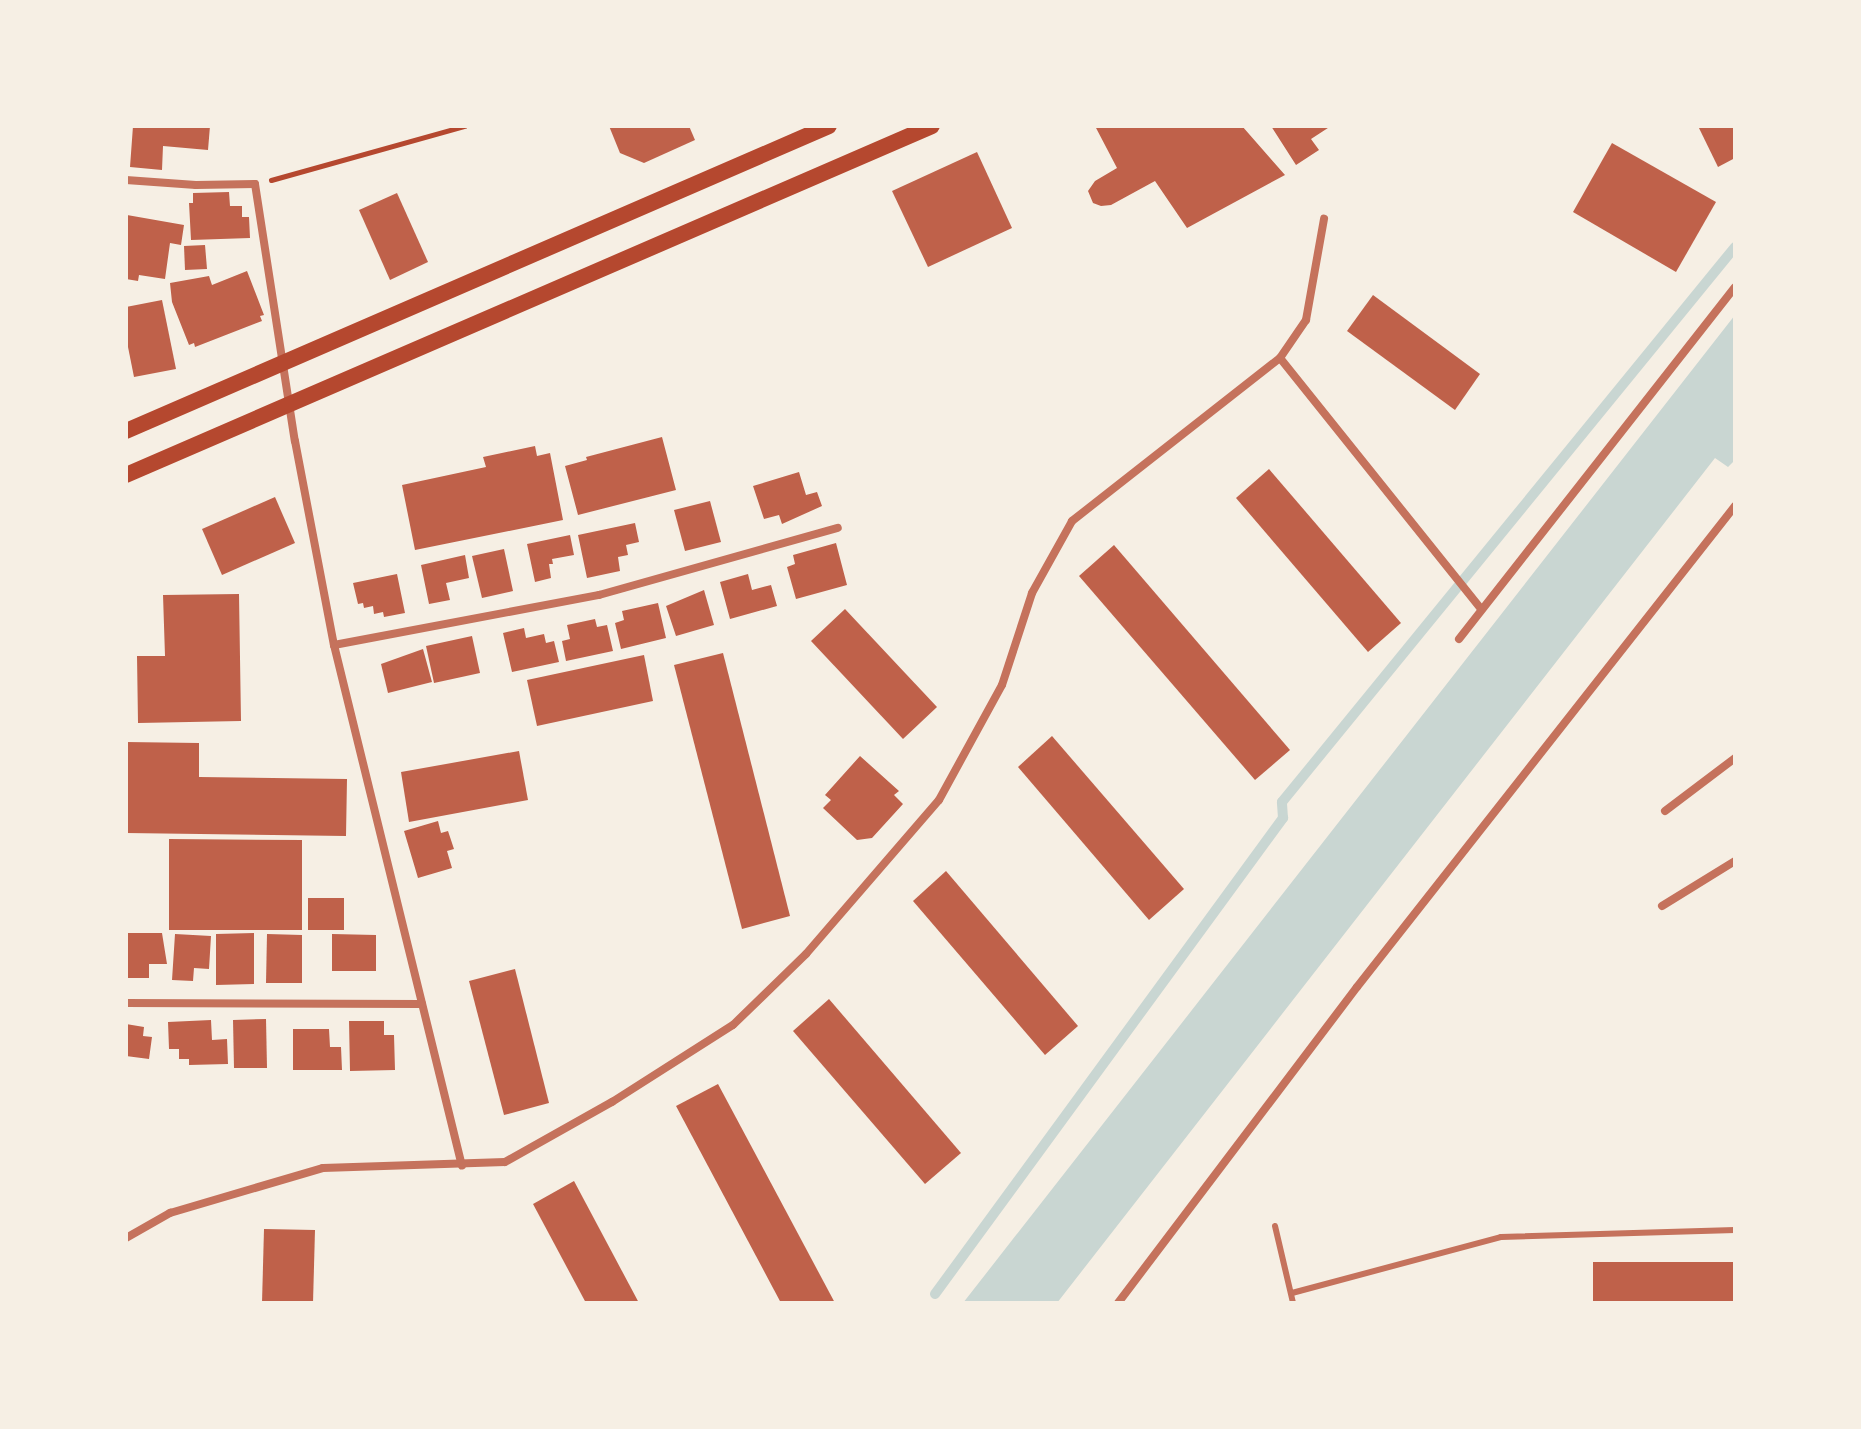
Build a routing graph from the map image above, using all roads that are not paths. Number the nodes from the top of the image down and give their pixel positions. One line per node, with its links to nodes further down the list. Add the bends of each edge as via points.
1 (829, 126): 7 (main road)
2 (932, 126): 8 (main road)
3 (127, 180): 7 (street, via 255,184)
4 (1324, 219): 6 (street, via 1306,320)
5 (1735, 287): 13 (street)
6 (1280, 358): 13 (street); 22 (street, via 1072,521 1032,593 1002,685 939,800 806,954 733,1025 612,1102 505,1162)
7 (283, 362): 8 (street); 9 (main road)
8 (290, 404): 10 (main road); 15 (street)
9 (126, 431)
10 (126, 475)
11 (1735, 506): 27 (street, via 1357,987)
12 (838, 528): 15 (street, via 599,595)
13 (1481, 609): 14 (street)
14 (1459, 639)
15 (334, 645): 21 (street)
16 (1735, 758): 17 (street)
17 (1665, 811)
18 (1735, 861): 19 (street)
19 (1662, 906)
20 (126, 1003): 21 (street)
21 (422, 1004): 22 (street)
22 (462, 1166): 25 (street, via 323,1168 170,1213)
23 (1275, 1226): 26 (lane)
24 (1735, 1230): 26 (lane, via 1501,1237)
25 (126, 1238)
26 (1292, 1293): 28 (lane)
27 (1118, 1303)
28 (1293, 1303)

